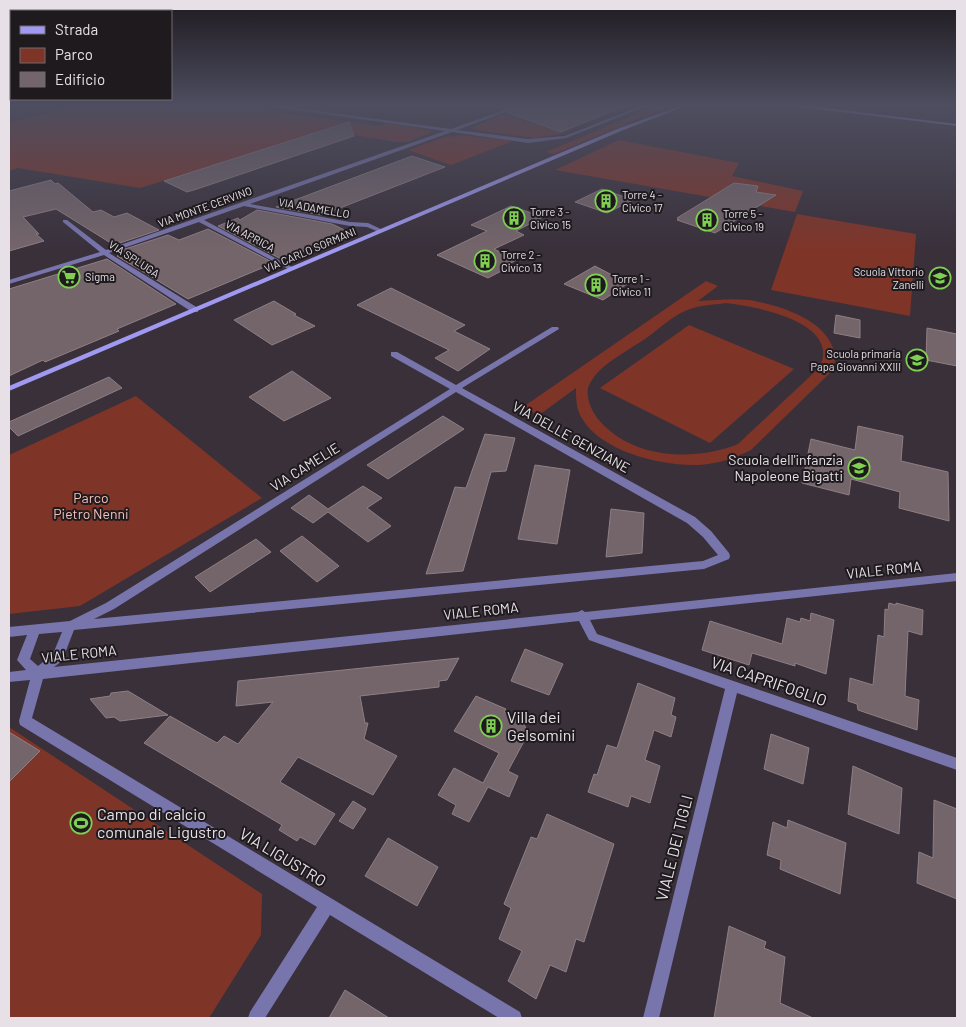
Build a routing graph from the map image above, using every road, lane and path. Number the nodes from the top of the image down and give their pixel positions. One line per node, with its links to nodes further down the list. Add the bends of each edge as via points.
1 (384, 154): 3 (street, VIA MONTE CERVINO)
2 (562, 154): 6 (main road, VIA CARLO SORMANI)
3 (243, 204): 4 (street, VIA MONTE CERVINO); 6 (street, VIA ADAMELLO, via 361,224)
4 (200, 220): 7 (street, VIA MONTE CERVINO); 8 (street, VIA APRICA)
5 (65, 221): 7 (street, VIA SPLUGA)
6 (381, 231): 8 (main road, VIA CARLO SORMANI)
7 (105, 253): 9 (street, VIA MONTE CERVINO); 10 (street, VIA SPLUGA)
8 (292, 269): 10 (main road, VIA CARLO SORMANI)
9 (9, 282)
10 (195, 310): 13 (main road, VIA CARLO SORMANI)
11 (555, 329): 14 (street, VIA CAMELIE)
12 (394, 354): 14 (street, VIA DELLE GENZIANE)
13 (9, 389)
14 (455, 389): 15 (street, VIA DELLE GENZIANE, via 691,520); 18 (street, VIA CAMELIE, via 110,606)
15 (725, 556): 18 (street, VIALE ROMA, via 704,565)
16 (957, 577): 17 (street, VIALE ROMA)
17 (582, 615): 21 (street, VIALE ROMA); 23 (street, VIA CAPRIFOGLIO, via 593,637)
18 (69, 627): 19 (street, VIALE ROMA); 21 (street, via 58,657)
19 (35, 630): 20 (street, VIALE ROMA); 21 (street, via 23,660)
20 (9, 632)
21 (38, 674): 22 (street, VIALE ROMA); 25 (street, VIA LIGUSTRO, via 25,721)
22 (9, 677)
23 (732, 686): 24 (street, VIA CAPRIFOGLIO); 28 (street, VIALE DEI TIGLI)
24 (957, 764)
25 (327, 905): 26 (street); 27 (street, VIA LIGUSTRO)
26 (256, 1018)
27 (514, 1018)
28 (651, 1018)

